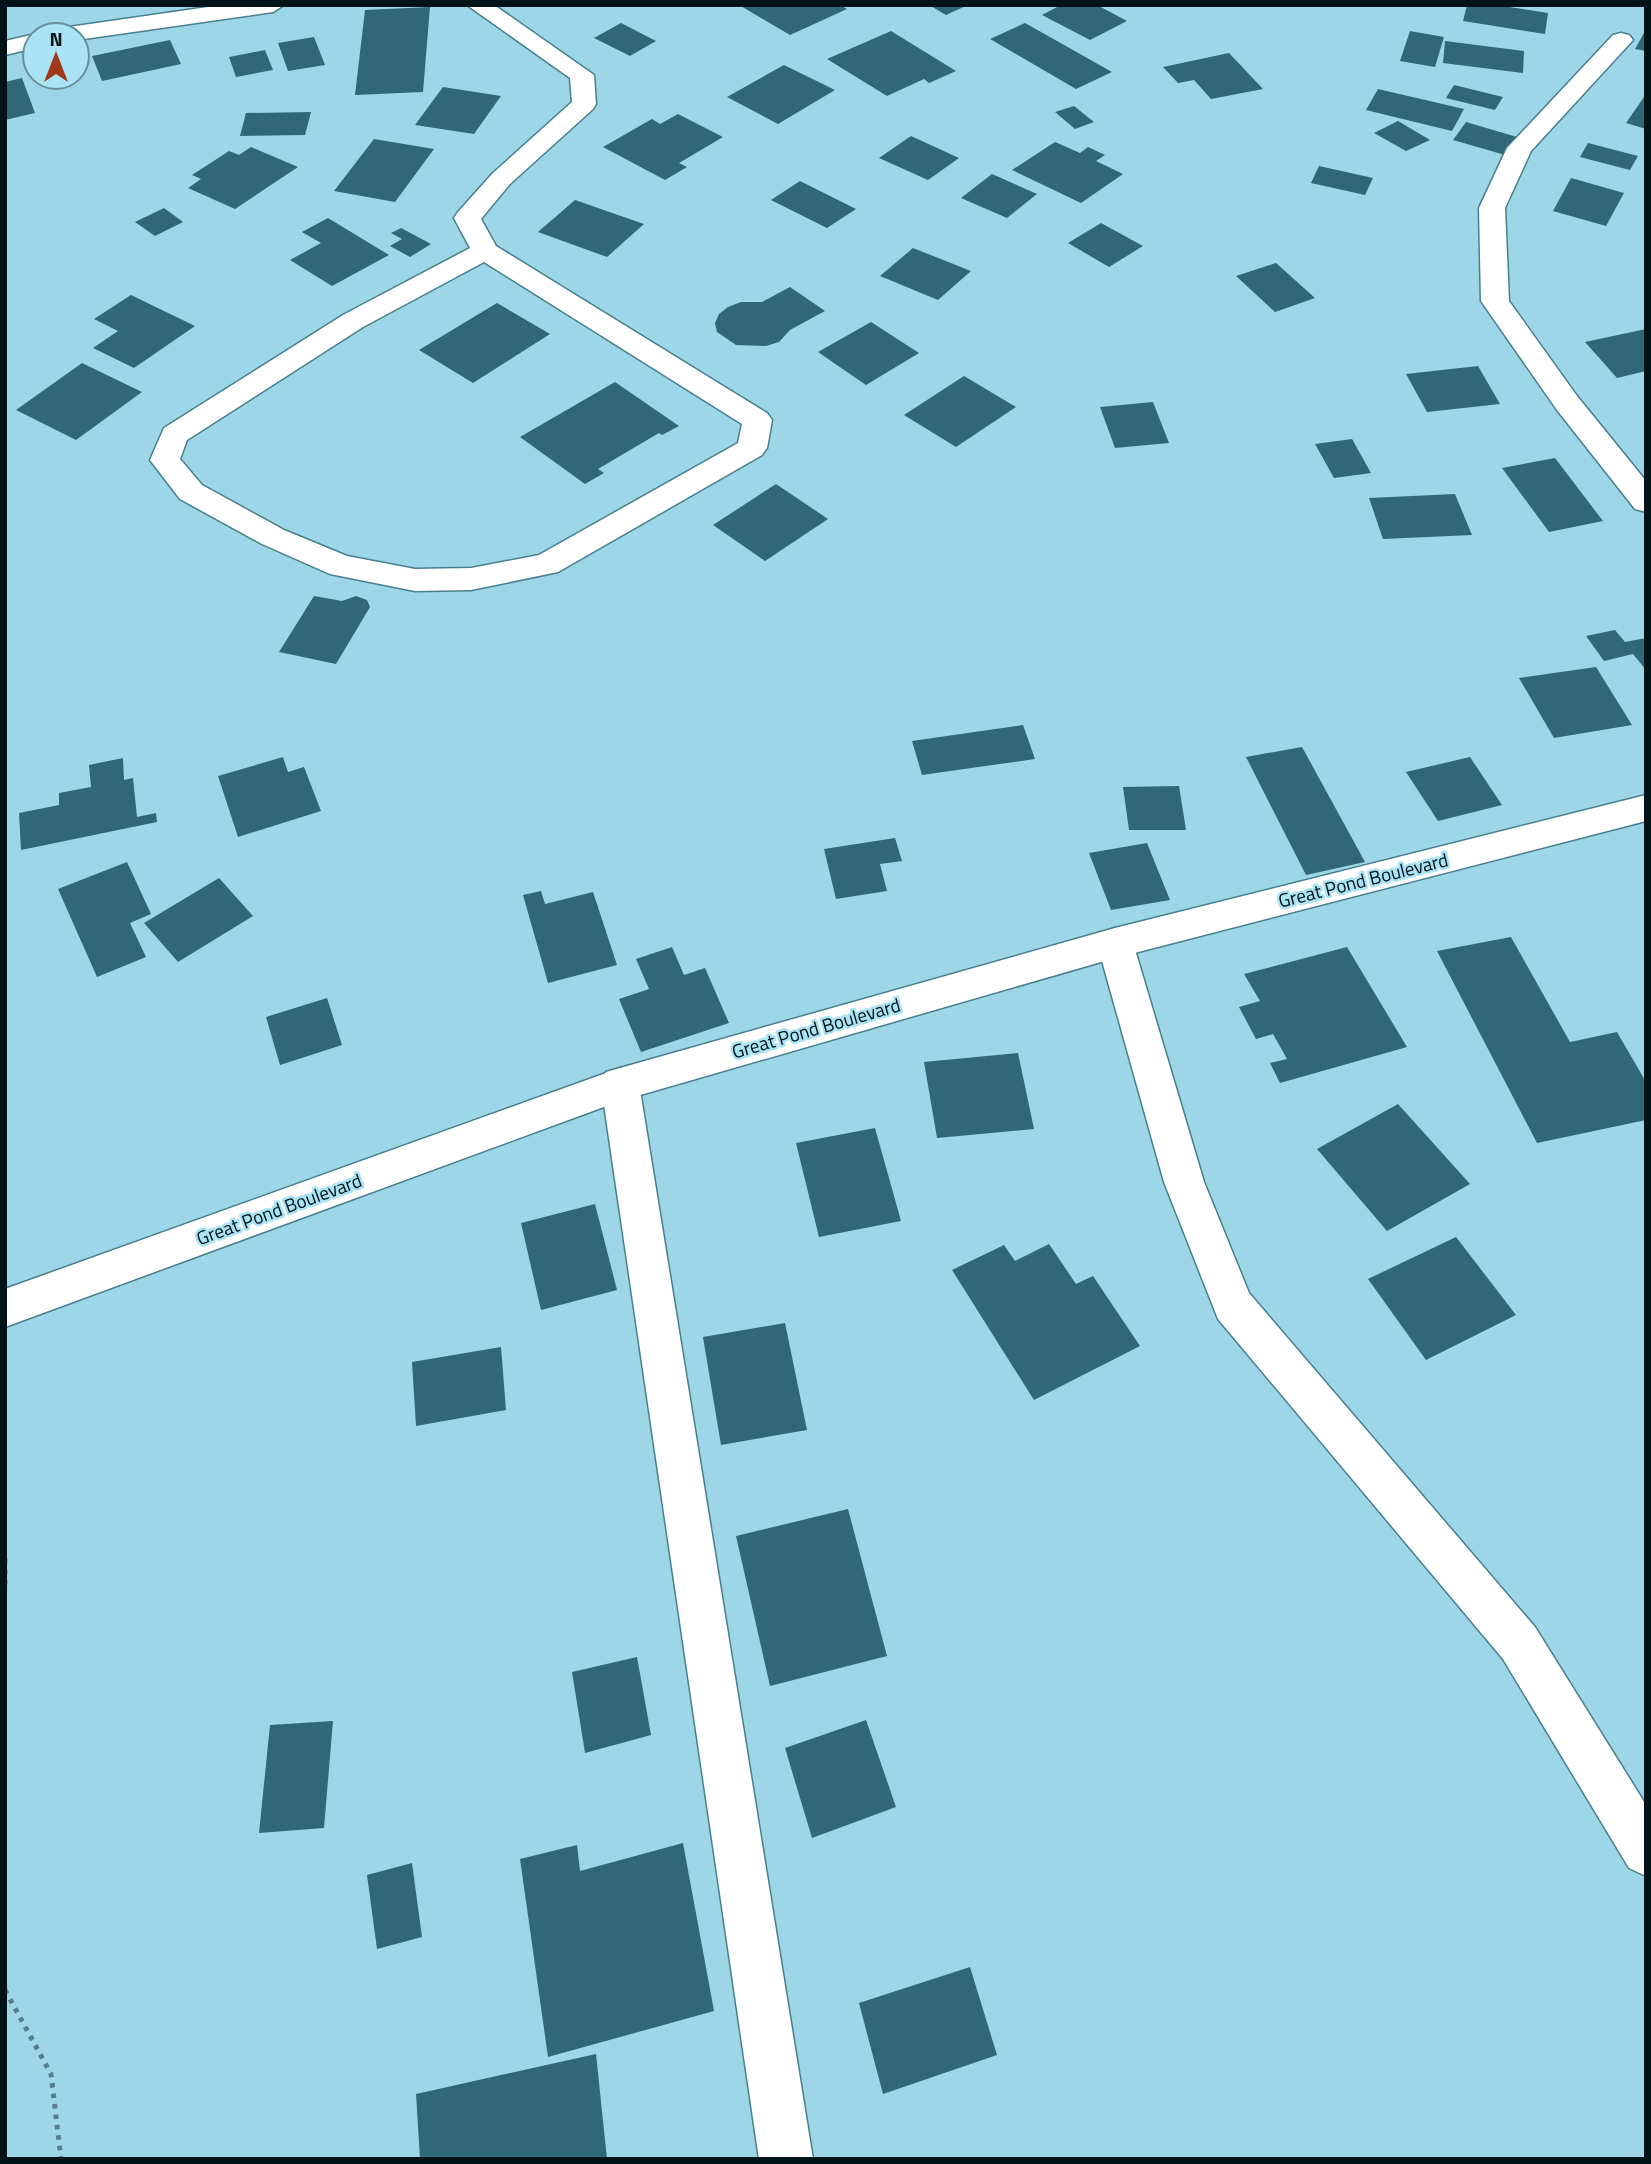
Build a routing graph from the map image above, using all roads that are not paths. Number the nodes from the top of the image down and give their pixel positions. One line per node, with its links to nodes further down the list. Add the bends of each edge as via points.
1 (273, 5): 3 (street)
2 (478, 5): 5 (street, via 582,75 584,104 501,179 467,218)
3 (91, 31)
4 (1621, 40): 6 (street, via 1520,148 1492,208 1495,301 1567,403)
5 (485, 251): 5 (street, via 353,321 174,435 165,460 191,492 273,537 341,566 415,580 471,579 547,564 752,448 757,420)
6 (1646, 502)
7 (1646, 808): 8 (street, Great Pond Boulevard)
8 (1115, 943): 9 (street, Great Pond Boulevard); 11 (street, via 1184,1182 1233,1305 1519,1643)
9 (620, 1084): 10 (street, Great Pond Boulevard); 12 (street)
10 (5, 1308)
11 (1646, 1851)
12 (786, 2159)

